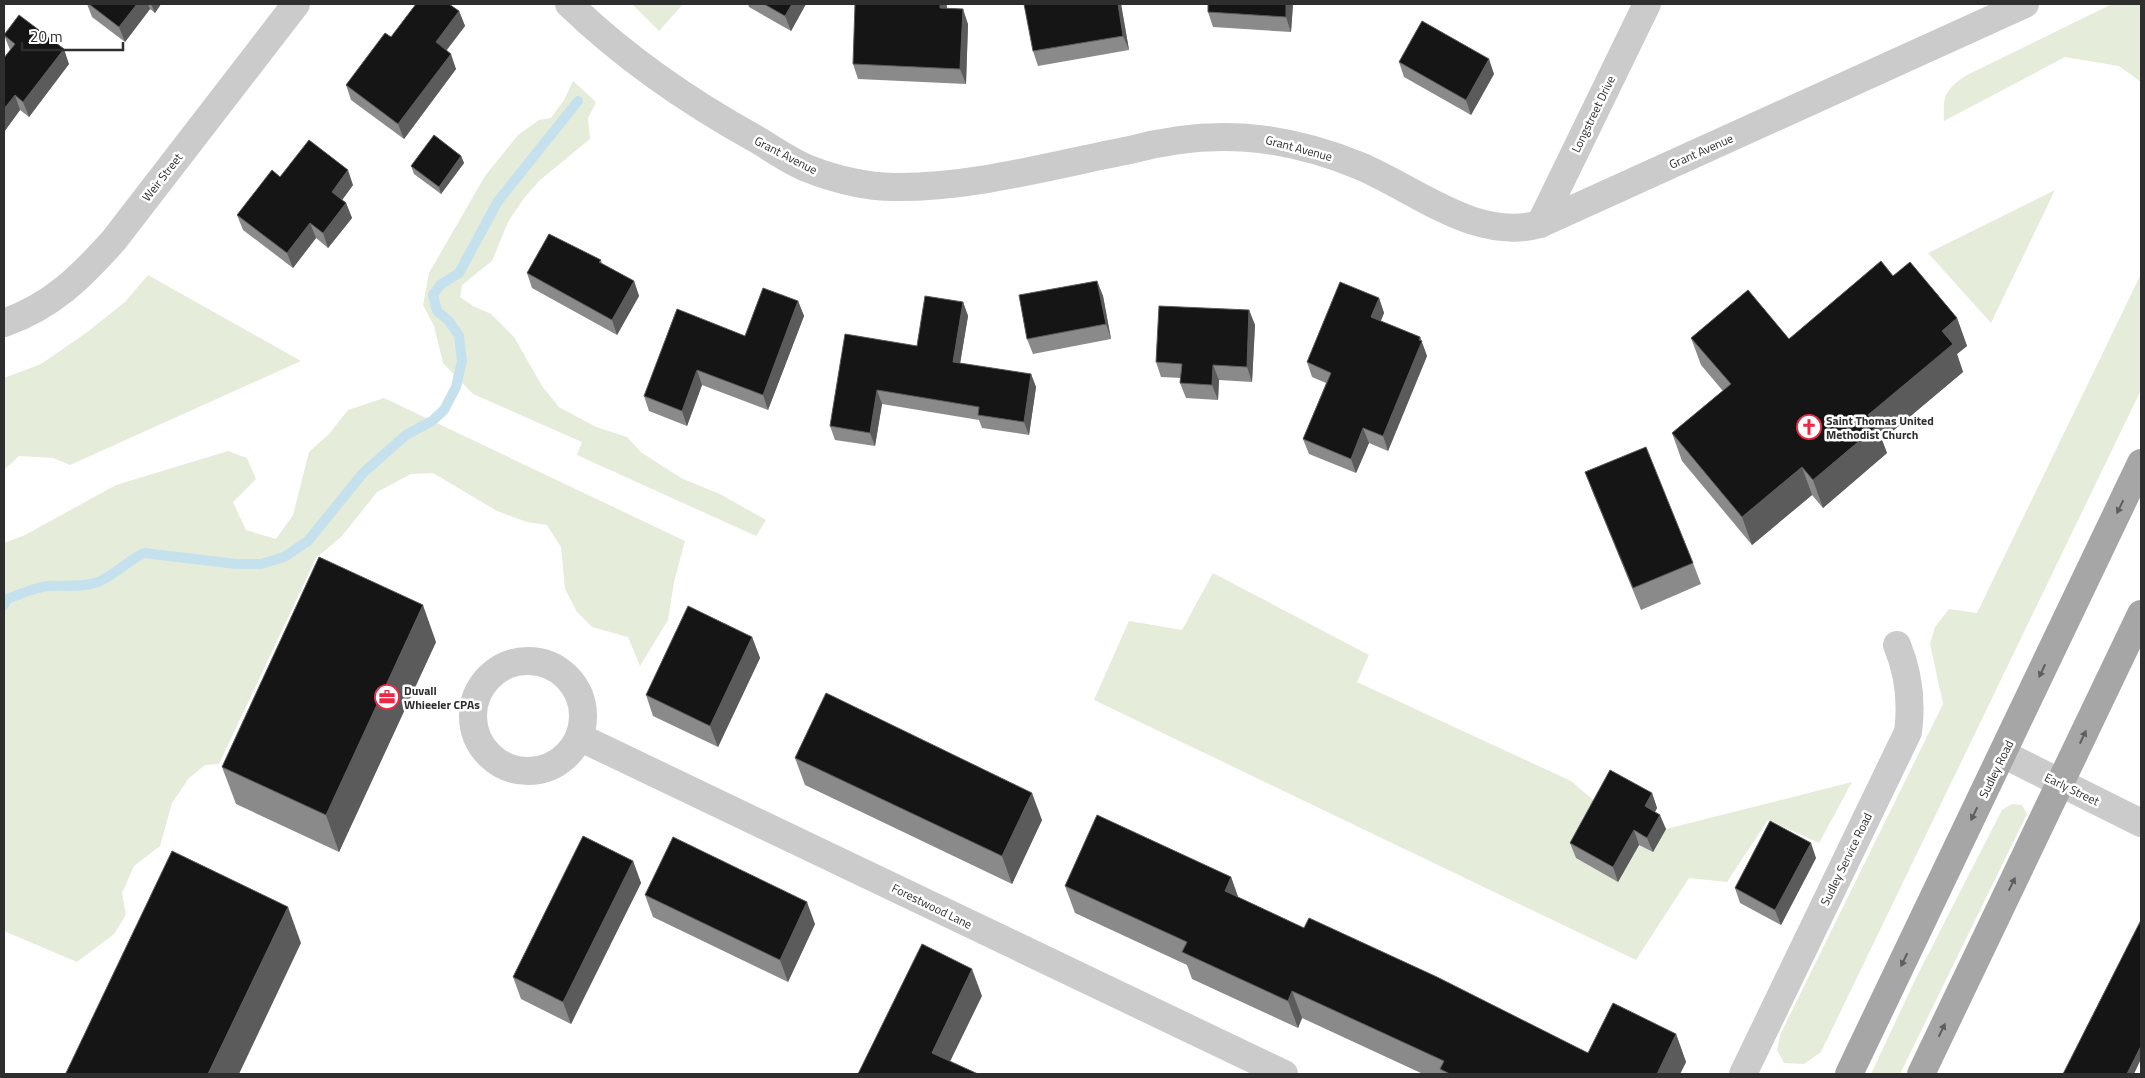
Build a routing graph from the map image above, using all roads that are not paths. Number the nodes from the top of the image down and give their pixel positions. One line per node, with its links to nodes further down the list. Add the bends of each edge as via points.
1 (296, 4): 6 (street, Weir Street, via 114,240 87,270 61,294)
2 (569, 4): 5 (street, Grant Avenue, via 598,32 652,74 720,119 808,169 845,180 892,188 949,186 1159,142 1209,135 1259,138 1310,149 1360,166 1479,223 1512,229)
3 (1647, 4): 5 (street, Longstreet Drive)
4 (2024, 4): 5 (street, Grant Avenue)
5 (1540, 224)
6 (4, 323)
7 (2141, 463): 11 (main road, Sudley Road, one-way to 11)
8 (2141, 614): 12 (main road, one-way to 8)
9 (1897, 645): 14 (street, Sudley Service Road, via 1905,664 1911,707 1908,732)
10 (579, 737): 10 (street, via 584,716 576,689 568,678 544,663 516,662 503,666 491,674 476,698 473,712 478,740 488,754 516,770 546,769 569,754); 15 (street, Forestwood Lane)
11 (2003, 754): 12 (street, Early Street); 16 (main road, Sudley Road, one-way to 16)
12 (2061, 783): 13 (street, Early Street); 17 (main road, one-way to 12)
13 (2141, 822)
14 (1749, 1072)
15 (1284, 1074)
16 (1850, 1074)
17 (1920, 1074)

